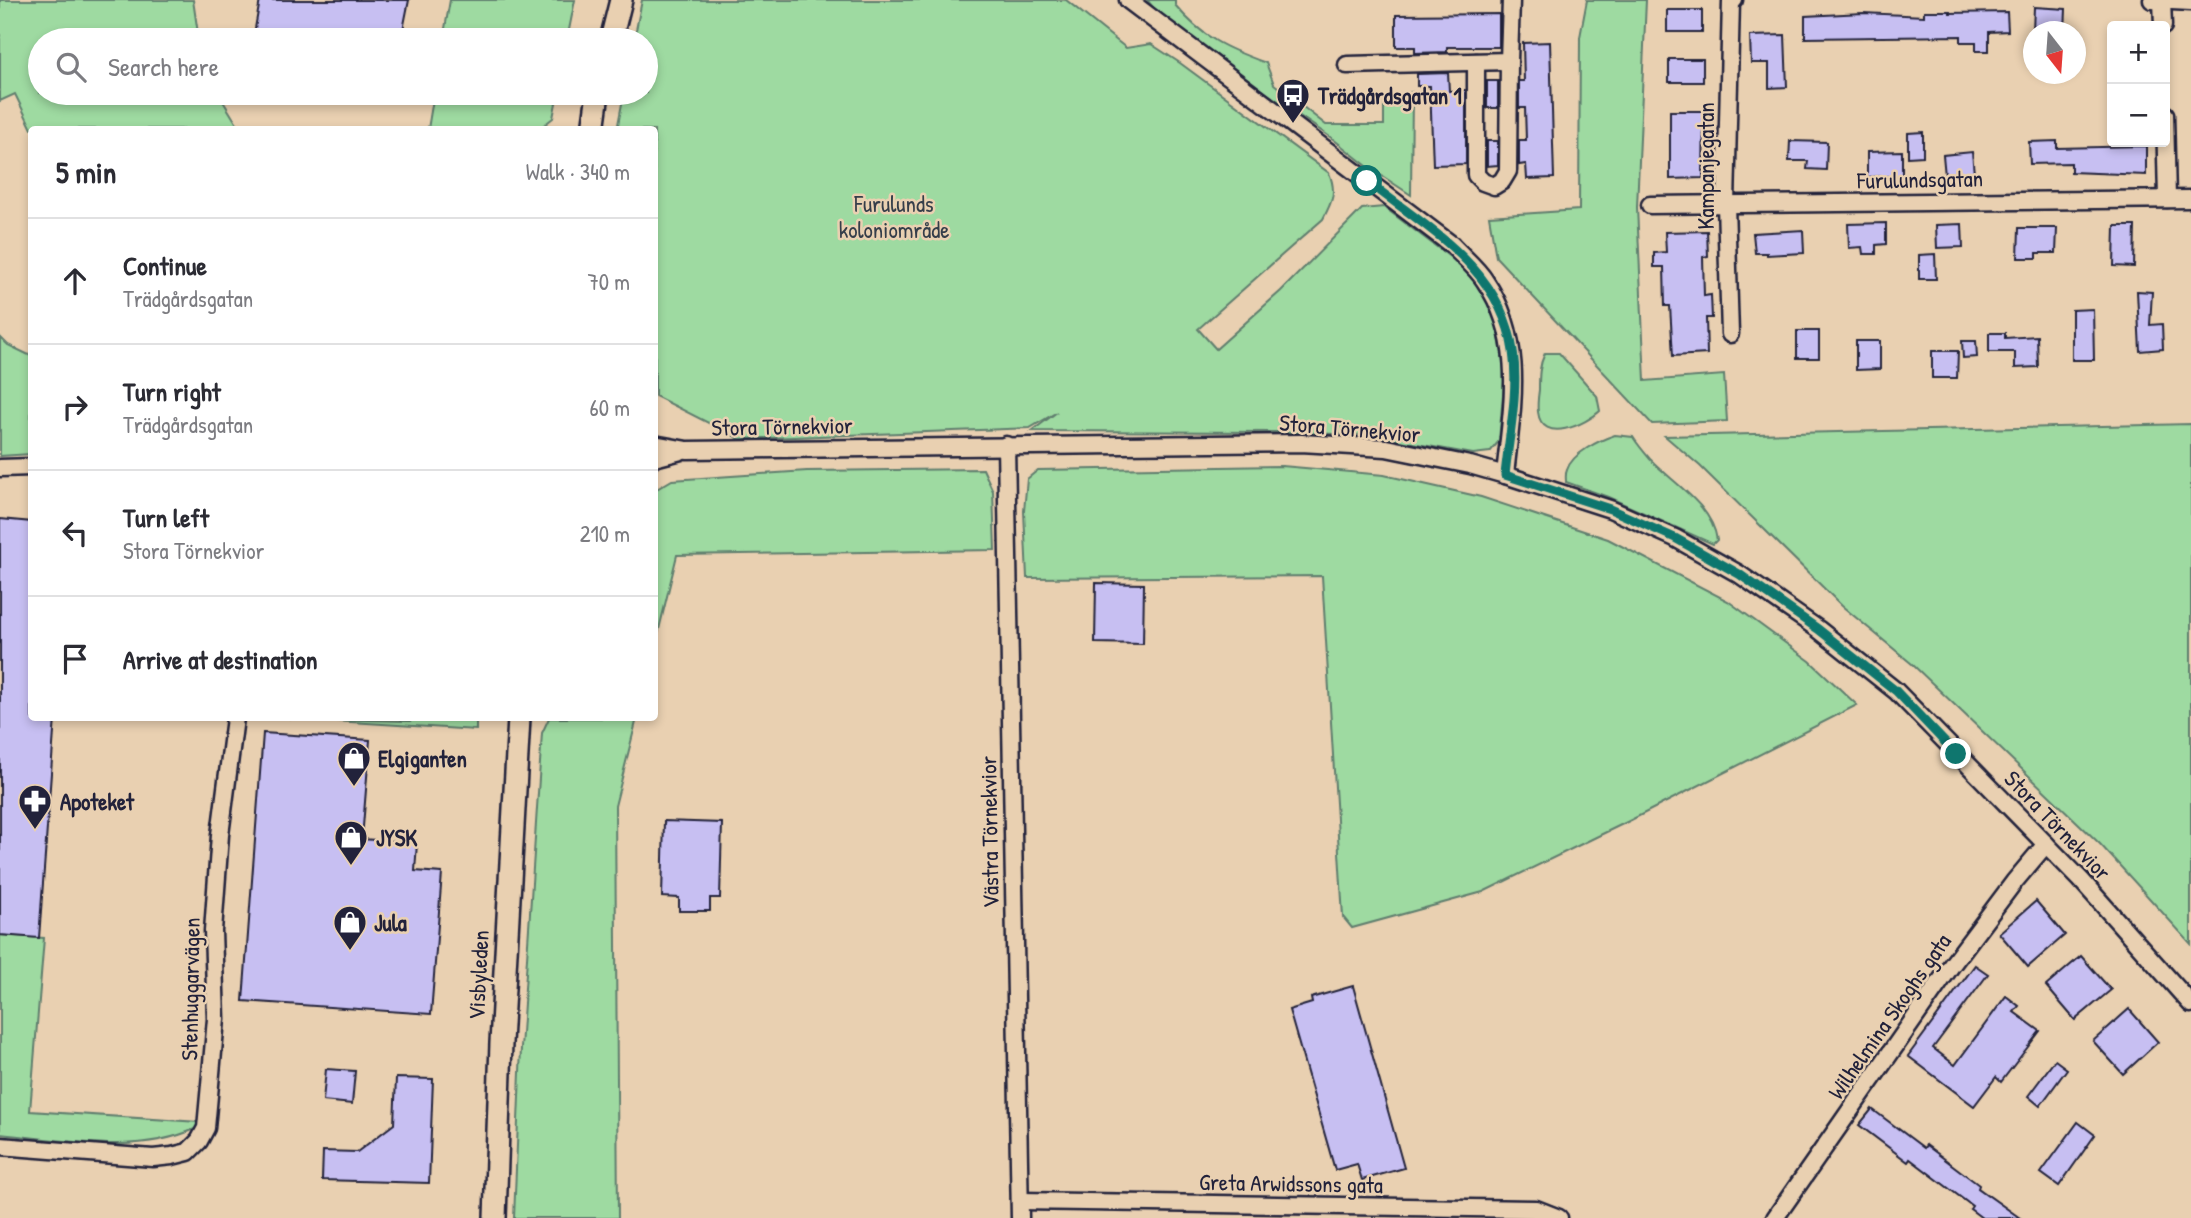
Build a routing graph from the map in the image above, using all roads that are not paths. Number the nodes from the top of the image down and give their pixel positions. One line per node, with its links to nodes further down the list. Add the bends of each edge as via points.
1 (609, 0): 10 (main road)
2 (621, 0): 11 (main road)
3 (1128, 0): 29 (street, via 1452,245 1484,279 1503,312 1513,352)
4 (1511, 0): 12 (street)
5 (1734, 0): 20 (street, Kampanjegatan, via 1729,35)
6 (2152, 0): 7 (street)
7 (2162, 0): 8 (street); 9 (street)
8 (2191, 2)
9 (2163, 21)
10 (606, 28)
11 (614, 28)
12 (1509, 61): 13 (street); 13 (street, via 1508,171 1494,186 1483,183 1476,174)
13 (1476, 62): 14 (street)
14 (1347, 65)
15 (597, 105): 16 (main road)
16 (594, 126)
17 (2166, 147): 18 (street)
18 (2167, 199): 19 (street, Furulundsgatan); 20 (street, Furulundsgatan)
19 (2191, 199)
20 (1726, 204): 21 (street, Furulundsgatan); 22 (street, Kampanjegatan)
21 (1650, 205)
22 (1730, 334)
23 (658, 445): 25 (street)
24 (1006, 445): 25 (street, Stora Törnekvior); 29 (street, Stora Törnekvior, via 1386,448); 35 (street, Västra Törnekvior)
25 (687, 450): 26 (street)
26 (658, 457)
27 (28, 467): 28 (street)
28 (0, 468)
29 (1505, 475): 32 (street, Stora Törnekvior, via 1610,509 1739,574 1896,691)
30 (235, 721): 34 (street, Stenhuggarvägen, via 213,931 216,1019 206,1128 199,1142 188,1152 153,1158)
31 (517, 723): 36 (main road, Visbyleden)
32 (2046, 844): 33 (street, Stora Törnekvior); 39 (street, Wilhelmina Skoghs gata, via 1951,966)
33 (2191, 1004)
34 (0, 1146)
35 (1020, 1201): 37 (street, Västra Törnekvior); 38 (street, Greta Arwidssons gata, via 1536,1209)
36 (495, 1218)
37 (1020, 1218)
38 (1559, 1218)
39 (1775, 1218)

